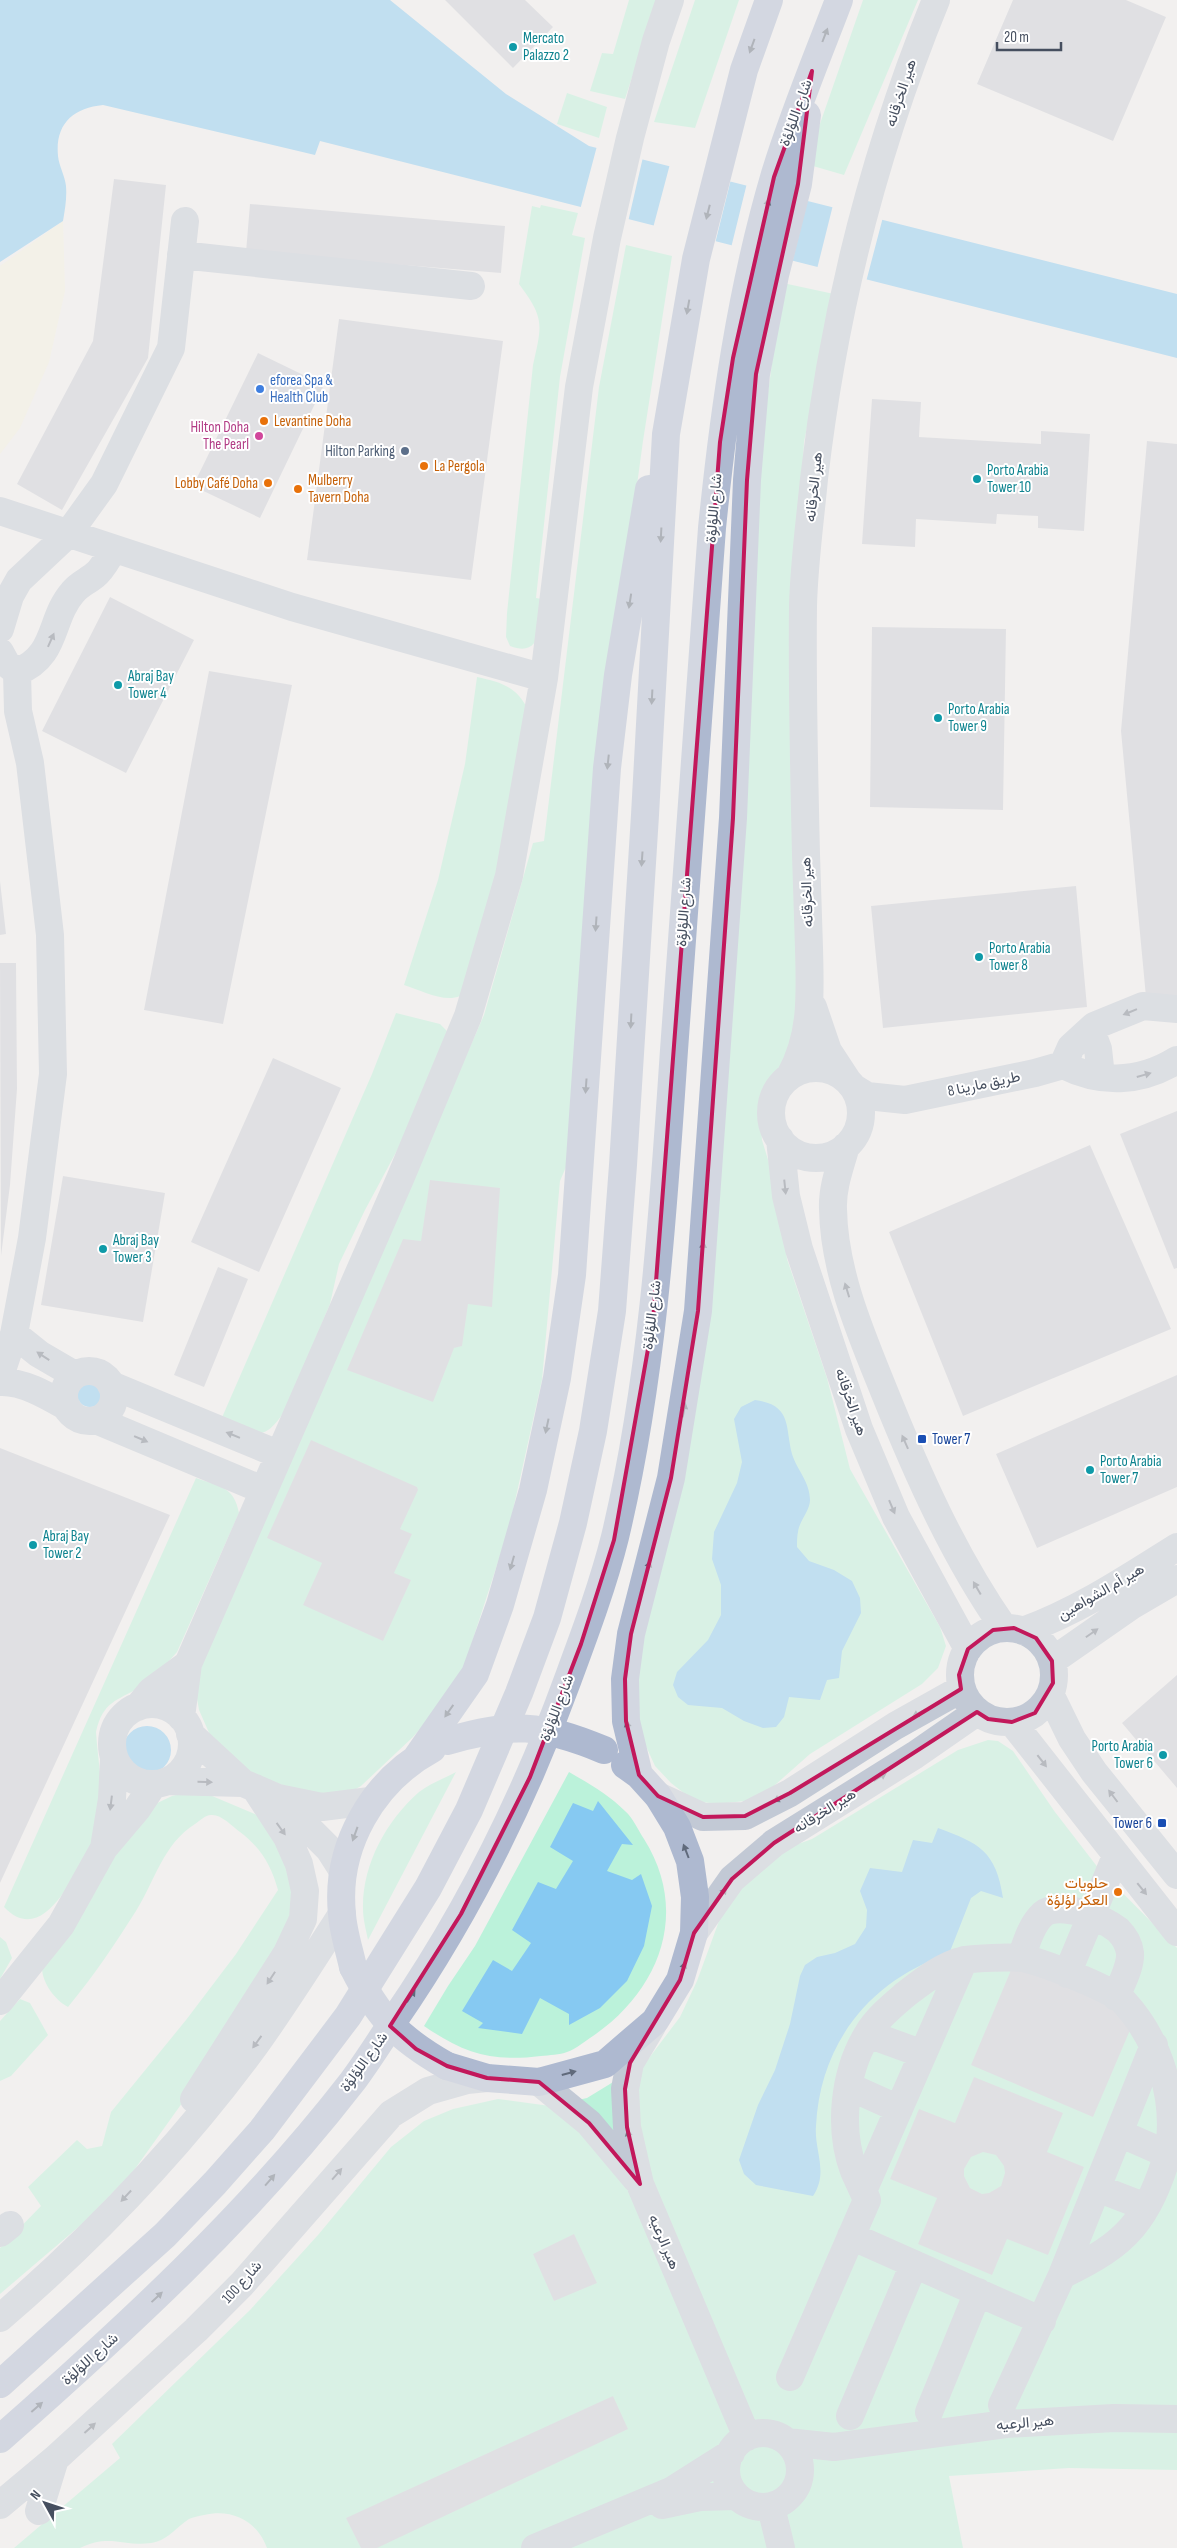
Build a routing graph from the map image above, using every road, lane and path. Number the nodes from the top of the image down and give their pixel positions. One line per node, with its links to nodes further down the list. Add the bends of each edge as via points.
1 (670, 0): 15 (street, via 630,138 579,387)
2 (769, 0): 9 (main road, one-way to 9, via 744,70 696,260)
3 (839, 0): 7 (main road, شارع اللؤلؤة, one-way to 3, via 812,71)
4 (936, 0): 16 (street, هير الخرقانه, via 906,73 867,198 843,294 818,444 804,605)
5 (186, 221): 6 (street)
6 (181, 255): 8 (street); 11 (street, via 171,348 104,484)
7 (764, 272): 50 (main road, one-way to 7, via 626,1721 625,1679 633,1624 671,1478 698,1311 733,818 747,480); 95 (main road, شارع اللؤلؤة, one-way to 7, via 90,2360 200,2255 251,2202 354,2080 422,1979 502,1837 530,1777 581,1644 614,1540 653,1321 720,442 732,367)
8 (471, 286)
9 (666, 434): 48 (main road, one-way to 48, via 650,482 638,546 607,768 572,1275 557,1378 533,1490 500,1605 475,1674); 90 (main road, one-way to 90, via 647,785 612,1311 594,1431 547,1618 469,1810 428,1888 348,2016 262,2130 215,2183 165,2234)
10 (0, 511): 11 (street)
11 (68, 534): 12 (street); 13 (street, via 19,580 10,596)
12 (113, 550): 14 (street, one-way to 12, via 28,668 38,659 48,646 72,592 97,574); 15 (street, via 292,607)
13 (0, 629)
14 (8, 662): 27 (street, via 30,763 50,935 53,1074 32,1238)
15 (544, 678): 34 (street, via 509,876 468,1016)
16 (810, 991): 21 (street, هير الخرقانه, via 807,1034); 23 (street, هير الخرقانه, via 825,1044)
17 (1177, 1009): 18 (street, one-way to 18, via 1143,1006)
18 (1091, 1030): 20 (street, via 1071,1047); 22 (street)
19 (1177, 1060): 22 (street, one-way to 19, via 1140,1077)
20 (1063, 1064): 22 (street, via 1083,1075); 24 (street, طريق مارينا 8, via 1035,1073)
21 (790, 1076): 23 (street, via 809,1068 830,1070); 25 (street, via 775,1094 772,1105 774,1128)
22 (1102, 1076)
23 (850, 1084): 24 (street, طريق مارينا 8, via 867,1096); 26 (street, via 859,1098 861,1114 858,1130)
24 (905, 1100): 26 (street, طريق مارينا 8)
25 (780, 1139): 26 (street, via 799,1154 811,1157 829,1155); 39 (street, هير الخرقانه, one-way to 39, via 786,1196 799,1249 859,1429 896,1516)
26 (849, 1143): 38 (street, one-way to 26, via 978,1592 945,1528 903,1438 855,1314 839,1261 833,1215 835,1186)
27 (14, 1334): 28 (street, one-way to 27, via 39,1354); 29 (street)
28 (75, 1375): 31 (street, via 96,1372); 32 (street, via 65,1389)
29 (0, 1376)
30 (0, 1382): 32 (street, via 37,1391)
31 (111, 1386): 33 (street, via 113,1402 109,1410); 34 (street, one-way to 31)
32 (67, 1407): 33 (street, via 79,1419)
33 (96, 1420): 35 (street, one-way to 35)
34 (278, 1454): 35 (street)
35 (263, 1490): 41 (street)
36 (1177, 1547): 38 (street, هير أم الشواهين, via 1061,1617)
37 (1177, 1579): 40 (street, هير أم الشواهين, one-way to 37, via 1131,1606)
38 (1014, 1629): 39 (street, via 984,1634); 40 (street, via 1036,1638)
39 (968, 1649): 42 (street, via 962,1661)
40 (1052, 1661): 43 (street, via 1054,1672)
41 (188, 1664): 44 (street, via 151,1691); 47 (street)
42 (961, 1689): 45 (street); 53 (street, one-way to 53, via 895,1726 790,1793 745,1816 703,1817)
43 (1050, 1694): 46 (street, via 1035,1713); 58 (street, one-way to 43, via 1072,1740)
44 (138, 1707): 47 (street, via 150,1704 163,1706 174,1711); 49 (street, via 127,1713 116,1728 112,1746)
45 (977, 1712): 46 (street, via 1000,1722); 62 (street, هير الخرقانه, one-way to 45, via 732,1879 774,1843 915,1755)
46 (1012, 1722): 56 (street, one-way to 56)
47 (186, 1725): 51 (street, via 192,1748 188,1762 179,1773); 52 (street)
48 (417, 1757): 50 (main road, bridge, via 447,1741 486,1730 527,1728 567,1734 604,1750); 54 (main road)
49 (114, 1759): 51 (street, via 129,1778 141,1783); 55 (street, one-way to 55)
50 (639, 1775): 53 (main road)
51 (160, 1783): 52 (street, one-way to 52); 55 (street)
52 (259, 1790): 54 (street, via 322,1807); 57 (street, via 329,1849); 78 (street, one-way to 78, via 299,1864 305,1891 303,1919 287,1953 182,2118)
53 (658, 1796): 62 (main road, one-way to 53, via 696,1897 690,1861 677,1827)
54 (370, 1801): 57 (main road, one-way to 57, via 355,1831)
55 (104, 1848): 67 (street, via 61,1925)
56 (1116, 1856): 60 (street); 61 (street, one-way to 61)
57 (343, 1871): 59 (main road)
58 (1177, 1875)
59 (342, 1914): 72 (main road, bridge, via 353,1967 368,1998 390,2026 416,2049 447,2066); 78 (street, one-way to 78, via 255,2044)
60 (1092, 1918): 63 (street, via 1068,1908 1044,1913 1028,1937); 65 (street); 66 (street, via 1113,1927 1127,1943 1130,1962)
61 (1177, 1932)
62 (694, 1933): 68 (main road, one-way to 62, via 680,1980)
63 (1021, 1958): 64 (street); 65 (street)
64 (964, 1960): 69 (street, via 927,1978 893,2005); 71 (street)
65 (1067, 1974): 66 (street)
66 (1116, 1997): 70 (street, via 1123,2000)
67 (0, 2001)
68 (655, 2021): 73 (main road, one-way to 68, via 605,2064); 79 (street, هير الرعيه, one-way to 68, via 627,2126 625,2090 630,2063)
69 (868, 2034): 71 (street); 74 (street)
70 (1154, 2045): 76 (street); 77 (street, via 1169,2079 1172,2106)
71 (923, 2054): 75 (street)
72 (487, 2078): 73 (main road); 99 (street, شارع 100, one-way to 72, via 154,2370 235,2290 391,2114 428,2091)
73 (539, 2082): 79 (street, هير الرعيه, via 589,2123)
74 (848, 2086): 75 (street); 81 (street, via 846,2138 853,2169)
75 (899, 2109): 81 (street)
76 (1119, 2133): 77 (street); 80 (street)
77 (1168, 2154): 82 (street, via 1162,2175)
78 (159, 2161): 87 (street, one-way to 87, via 66,2258)
79 (640, 2184): 98 (street, هير الرعيه)
80 (1097, 2188): 82 (street); 85 (street)
81 (863, 2190): 83 (street, via 867,2200)
82 (1146, 2207): 85 (street, via 1123,2239 1095,2260)
83 (851, 2236): 84 (street); 89 (street)
84 (914, 2264): 86 (street); 93 (street)
85 (1062, 2275): 88 (street)
86 (978, 2292): 88 (street); 92 (street)
87 (0, 2318)
88 (1042, 2321): 91 (street)
89 (790, 2377)
90 (0, 2384)
91 (1002, 2405)
92 (929, 2412)
93 (850, 2416)
94 (1177, 2419): 97 (street, هير الرعيه, via 1114,2418 1006,2424)
95 (0, 2439)
96 (788, 2442): 97 (street, هير الرعيه, via 834,2448); 98 (street, via 768,2433); 100 (street, via 799,2458)
97 (874, 2443): 100 (street, هير الرعيه)
98 (738, 2445): 101 (street, via 726,2471); 104 (street, via 671,2491)
99 (55, 2459): 102 (street, شارع 100); 105 (street)
100 (800, 2478): 103 (street, via 790,2496)
101 (736, 2496): 103 (street, via 752,2506); 104 (street, via 700,2498)
102 (0, 2505)
103 (771, 2507): 107 (street)
104 (626, 2510): 106 (street)
105 (39, 2511)
106 (535, 2548)
107 (781, 2548)

